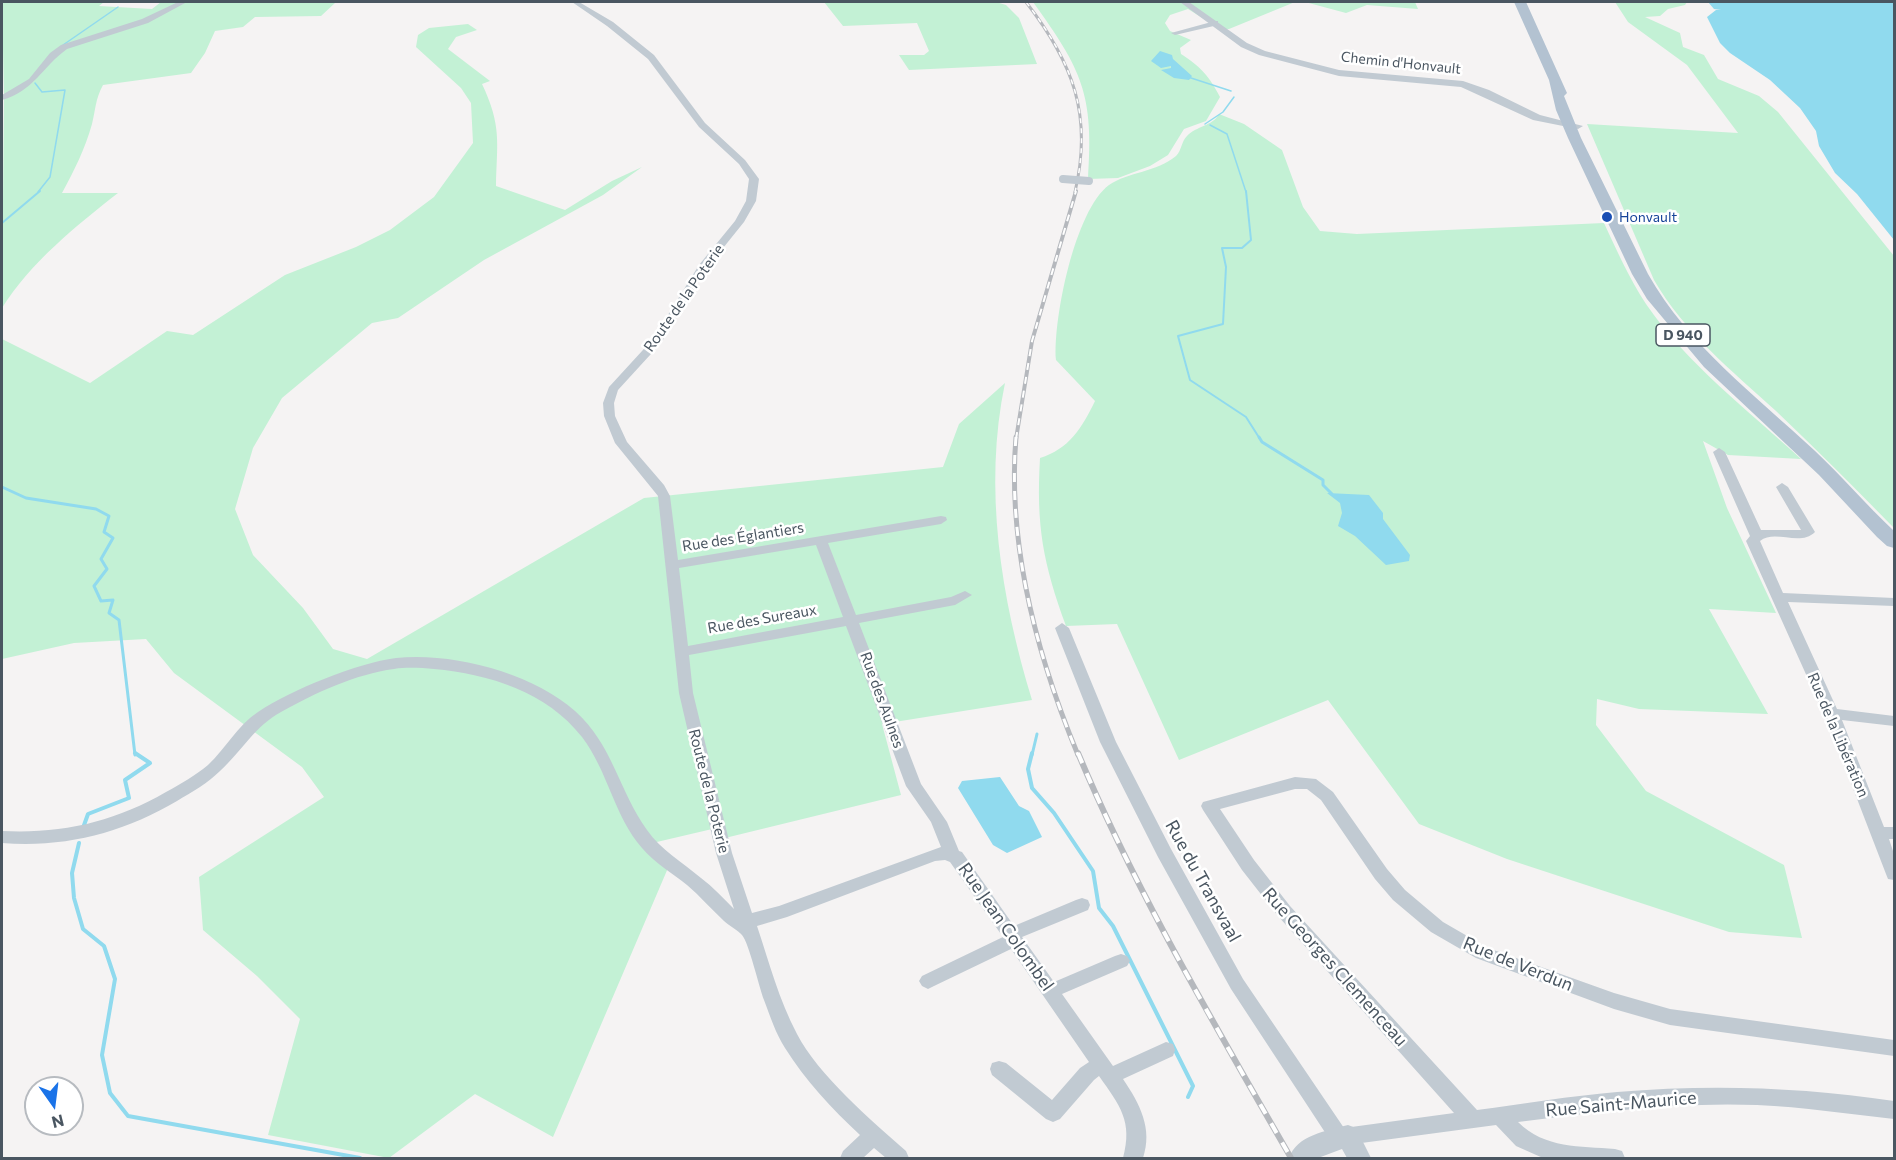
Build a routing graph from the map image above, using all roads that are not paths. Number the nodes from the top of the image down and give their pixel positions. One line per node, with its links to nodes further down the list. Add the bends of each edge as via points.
1 (183, 2): 7 (street, via 145,21 64,47 32,81)
2 (574, 2): 19 (street, Route de la Poterie, via 610,24 651,57 702,125 744,164 754,181 751,201 741,219 703,267 657,341 610,395 610,417 620,439 662,492)
3 (1184, 2): 5 (street, Chemin d'Honvault)
4 (1520, 2): 8 (main road, D 940)
5 (1215, 23): 6 (street); 8 (street, Chemin d'Honvault, via 1244,45 1266,54 1343,74 1463,84 1546,121)
6 (1175, 33)
7 (2, 98)
8 (1573, 122): 14 (main road, D 940, via 1637,269 1668,317)
9 (1063, 179): 10 (street, bridge)
10 (1089, 180)
11 (1719, 452): 15 (street, Rue de la Libération)
12 (1782, 487): 15 (street, via 1809,532)
13 (941, 520): 16 (street, Rue des Églantiers)
14 (1875, 525): 17 (main road, D 940); 18 (main road, D 940)
15 (1757, 536): 21 (street, Rue de la Libération, via 1754,543)
16 (821, 541): 19 (street, Rue des Églantiers); 23 (street, Rue des Aulnes)
17 (1894, 542)
18 (1894, 551)
19 (671, 565): 25 (street, Route de la Poterie)
20 (965, 596): 23 (street, Rue des Sureaux)
21 (1778, 597): 22 (street); 26 (street, Rue de la Libération)
22 (1894, 602)
23 (851, 620): 25 (street, Rue des Sureaux); 31 (street, Rue des Aulnes, via 914,786 949,838)
24 (1062, 628): 47 (street, Rue du Transvaal, via 1108,742 1237,984)
25 (680, 652): 34 (street, Route de la Poterie, via 714,818)
26 (1832, 714): 27 (street); 29 (street, Rue de la Libération)
27 (1894, 721)
28 (1209, 806): 39 (street, Rue de Verdun, via 1295,783 1310,783 1327,796 1399,895 1437,927 1482,953 1670,1017); 45 (street, Rue Georges Clemenceau, via 1279,905)
29 (1886, 833): 32 (street, Rue de la Libération)
30 (2, 837): 34 (street, via 68,836 116,825 148,811 201,778 255,722 289,701 385,665 460,666 522,685 576,723 598,749 643,838 702,887 733,920)
31 (951, 854): 34 (street, Rue Jean Colombel, via 934,855); 35 (street, Rue Jean Colombel, via 960,861)
32 (1894, 874)
33 (1082, 905): 35 (street)
34 (747, 926): 46 (street, Route de la Poterie, via 790,1040 818,1078)
35 (1012, 938): 37 (street); 38 (street, Rue Jean Colombel)
36 (1121, 961): 38 (street)
37 (928, 981)
38 (1051, 991): 42 (street, Rue Jean Colombel)
39 (1894, 1048)
40 (1166, 1050): 42 (street)
41 (999, 1069): 42 (street, via 1053,1113 1087,1074)
42 (1107, 1070): 50 (street, Rue Jean Colombel, via 1138,1125)
43 (1894, 1110): 44 (street, Rue Saint-Maurice, via 1788,1096 1706,1097 1614,1101)
44 (1500, 1116): 45 (street, Rue Saint-Maurice); 53 (street, via 1533,1146)
45 (1472, 1119): 47 (street, Rue Saint-Maurice)
46 (873, 1136): 48 (street); 49 (street, Route de la Poterie)
47 (1344, 1137): 51 (street, via 1314,1146); 52 (street)
48 (850, 1158)
49 (899, 1158)
50 (1133, 1158)
51 (1301, 1158)
52 (1359, 1158)
53 (1615, 1158)

